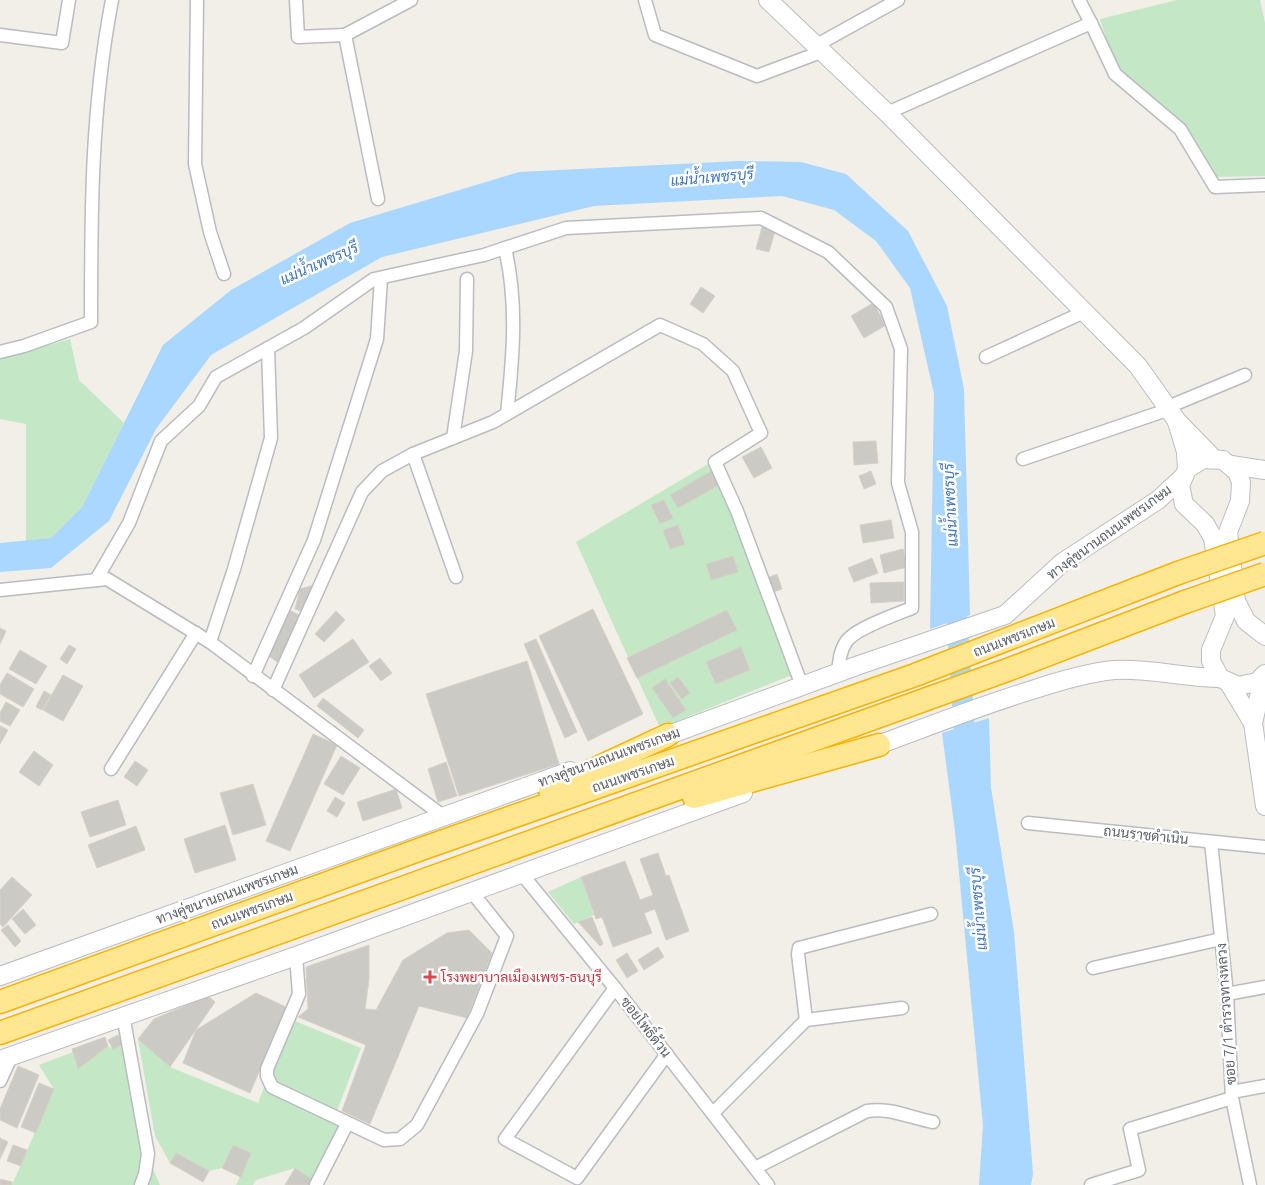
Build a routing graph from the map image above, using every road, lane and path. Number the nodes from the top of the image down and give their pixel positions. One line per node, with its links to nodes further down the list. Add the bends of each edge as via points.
1 (69, 0): 11 (street, via 62,43)
2 (112, 0): 23 (street, via 94,119 91,322)
3 (197, 0): 18 (street, via 195,164 210,232)
4 (296, 0): 12 (street, via 298,37)
5 (411, 0): 12 (street)
6 (645, 0): 13 (street, via 655,35 757,76)
7 (768, 0): 13 (main road)
8 (898, 0): 13 (street)
9 (1079, 0): 10 (street)
10 (1091, 23): 14 (street); 15 (street, via 1114,74 1180,129 1215,187)
11 (0, 35)
12 (345, 35): 16 (street)
13 (818, 49): 14 (main road)
14 (887, 113): 21 (main road)
15 (1265, 185)
16 (378, 199)
17 (504, 248): 19 (street); 27 (street, via 512,278 514,333); 43 (street, via 566,228 761,218 828,252 886,307 901,349 898,482 912,532 912,608 875,622 846,640)
18 (224, 274)
19 (381, 278): 22 (street); 45 (street, via 378,339 314,540)
20 (468, 279): 28 (street, via 466,351)
21 (1084, 312): 24 (street); 26 (main road, via 1138,366)
22 (268, 348): 38 (street, via 216,377 200,406 161,441 129,523); 42 (street, via 271,438)
23 (0, 352)
24 (986, 357)
25 (1245, 375): 26 (street)
26 (1172, 412): 30 (main road); 31 (street); 34 (main road, via 1186,452)
27 (507, 414): 28 (street); 47 (street, via 660,325 703,344 733,370 761,432 715,462 737,511)
28 (453, 438): 29 (street)
29 (413, 454): 37 (street); 48 (street, via 382,471 362,492)
30 (1212, 458): 32 (main road); 34 (main road, ทางคู่ขนานถนนเพชรเกษม, via 1203,459)
31 (1023, 459)
32 (1231, 465): 33 (main road); 41 (main road, via 1239,477 1242,491 1228,532 1236,601 1246,621)
33 (1265, 470)
34 (1185, 473): 43 (main road, ทางคู่ขนานถนนเพชรเกษม, via 1158,500 1063,562 1006,615); 46 (main road, via 1181,495 1184,504 1205,524 1213,538 1225,616 1211,650 1211,661)
35 (1265, 543): 58 (highway, ถนนเพชรเกษม, bridge, via 1178,573 915,675)
36 (1265, 574): 59 (highway, ถนนเพชรเกษม, bridge)
37 (456, 577)
38 (96, 580): 39 (street); 40 (street, via 107,579)
39 (0, 590)
40 (196, 633): 42 (street); 52 (street)
41 (1265, 636)
42 (210, 642): 45 (street)
43 (838, 672): 47 (main road, ทางคู่ขนานถนนเพชรเกษม)
44 (1264, 675): 46 (main road, via 1248,685); 49 (main road)
45 (252, 676): 48 (street)
46 (1225, 680): 49 (main road); 51 (main road, via 1155,671 1114,670 1073,677)
47 (802, 686): 50 (main road, ทางคู่ขนานถนนเพชรเกษม)
48 (272, 690): 54 (street)
49 (1253, 723): 53 (main road)
50 (668, 735): 54 (main road, ทางคู่ขนานถนนเพชรเกษม); 58 (highway)
51 (879, 745): 59 (highway); 60 (main road)
52 (112, 769)
53 (1265, 805)
54 (443, 816): 67 (main road, ทางคู่ขนานถนนเพชรเกษม)
55 (1028, 823): 56 (street, ถนนราชดำเนิน)
56 (1211, 842): 57 (street, ถนนราชดำเนิน); 63 (street, ซอย 7/1 ตำรวจทางหลวง)
57 (1265, 847)
58 (424, 848): 68 (highway, ถนนเพชรเกษม)
59 (503, 852): 65 (highway, ถนนเพชรเกษม)
60 (521, 872): 61 (main road); 70 (street, ซอยโพธิ์ด้วน)
61 (471, 891): 64 (main road); 85 (street, via 506,936 477,1014 417,1125 400,1139 384,1140)
62 (931, 914): 76 (street, via 799,948)
63 (1221, 939): 66 (street); 71 (street, ซอย 7/1 ตำรวจทางหลวง)
64 (296, 956): 75 (main road); 85 (street, via 299,994 267,1068 267,1076 272,1087)
65 (211, 957): 77 (highway, ถนนเพชรเกษม); 78 (highway)
66 (1094, 968)
67 (0, 976)
68 (70, 976): 72 (highway); 73 (highway, ถนนเพชรเกษม)
69 (1265, 987): 71 (street)
70 (616, 988): 79 (street, ซอยโพธิ์ด้วน); 79 (street, via 505,1139 577,1178)
71 (1227, 994): 82 (street, ซอย 7/1 ตำรวจทางหลวง)
72 (0, 996)
73 (0, 1002)
74 (902, 1008): 76 (street)
75 (123, 1016): 78 (main road); 87 (street, via 148,1154)
76 (806, 1020): 83 (street)
77 (0, 1032)
78 (4, 1053): 80 (street)
79 (667, 1054): 83 (street, ซอยโพธิ์ด้วน)
80 (0, 1081)
81 (1265, 1086): 82 (street)
82 (1232, 1095): 90 (street, via 1130,1129 1139,1170); 91 (street, ซอย 7/1 ตำรวจทางหลวง)
83 (713, 1113): 86 (street, ซอยโพธิ์ด้วน)
84 (933, 1122): 86 (street, via 891,1111 867,1111)
85 (347, 1124): 88 (street)
86 (755, 1168): 89 (street, ซอยโพธิ์ด้วน)
87 (141, 1185)
88 (316, 1185)
89 (768, 1185)
90 (1091, 1185)
91 (1250, 1185)

